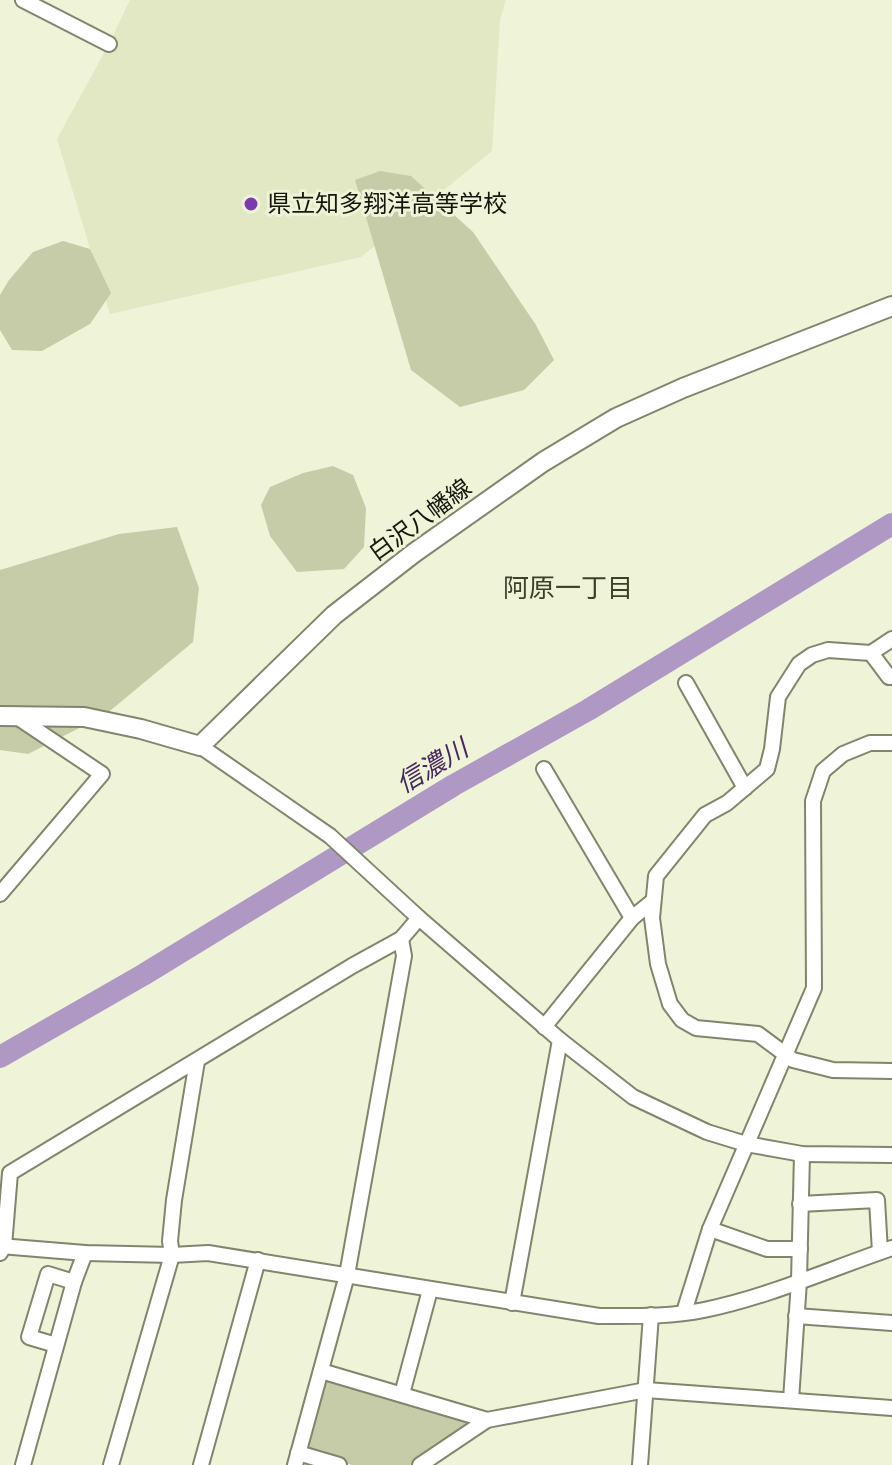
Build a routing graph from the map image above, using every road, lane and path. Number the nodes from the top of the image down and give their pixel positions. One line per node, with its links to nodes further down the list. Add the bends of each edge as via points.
1 (23, 0): 2 (street)
2 (109, 44)
3 (892, 306): 10 (main road, 白沢八幡線, via 616,418 543,462 334,615)
4 (892, 639): 5 (street)
5 (871, 653): 6 (street); 12 (street, via 828,650 799,664 778,697 767,769)
6 (892, 677)
7 (686, 683): 12 (street)
8 (7, 715): 10 (main road, via 84,717); 13 (street, via 102,774)
9 (892, 743): 20 (street, via 870,743 843,754 823,771 813,801 814,988)
10 (200, 746): 15 (street, via 330,836)
11 (544, 769): 16 (street)
12 (745, 788): 14 (street, via 705,815 656,876)
13 (0, 894)
14 (653, 901): 16 (street); 20 (street, via 658,964 670,1004 682,1020 696,1028 758,1034)
15 (419, 918): 17 (street); 18 (street)
16 (632, 918): 18 (street)
17 (401, 939): 21 (street); 34 (street, via 404,956)
18 (544, 1027): 19 (street)
19 (560, 1040): 23 (street, via 633,1097); 38 (street)
20 (786, 1054): 22 (street, via 833,1070); 23 (street)
21 (197, 1061): 28 (street, via 10,1173); 32 (street, via 174,1200)
22 (892, 1071)
23 (746, 1144): 24 (street); 27 (street)
24 (802, 1154): 25 (street); 26 (street)
25 (892, 1155)
26 (800, 1204): 29 (street); 30 (street, via 877,1200)
27 (710, 1229): 29 (street, via 767,1249); 39 (street)
28 (1, 1248): 31 (street)
29 (800, 1249): 35 (street)
30 (886, 1250): 35 (street)
31 (85, 1253): 32 (street); 36 (street)
32 (172, 1255): 33 (street, via 208,1253); 52 (street)
33 (258, 1260): 34 (street); 53 (street)
34 (347, 1275): 37 (street); 44 (street)
35 (799, 1281): 39 (street); 41 (street)
36 (74, 1282): 43 (street); 43 (street, via 48,1274 29,1337)
37 (430, 1290): 38 (street); 46 (street)
38 (512, 1303): 40 (street, via 599,1316)
39 (684, 1312): 40 (street)
40 (651, 1315): 45 (street)
41 (796, 1316): 42 (street); 47 (street)
42 (892, 1323)
43 (56, 1345): 51 (street)
44 (321, 1371): 46 (street); 50 (street)
45 (646, 1390): 47 (street); 49 (street); 56 (street)
46 (402, 1394): 49 (street)
47 (791, 1400): 48 (street)
48 (892, 1408)
49 (487, 1420): 55 (street)
50 (296, 1459): 54 (street)
51 (23, 1465)
52 (111, 1465)
53 (201, 1465)
54 (339, 1465)
55 (420, 1465)
56 (640, 1465)

